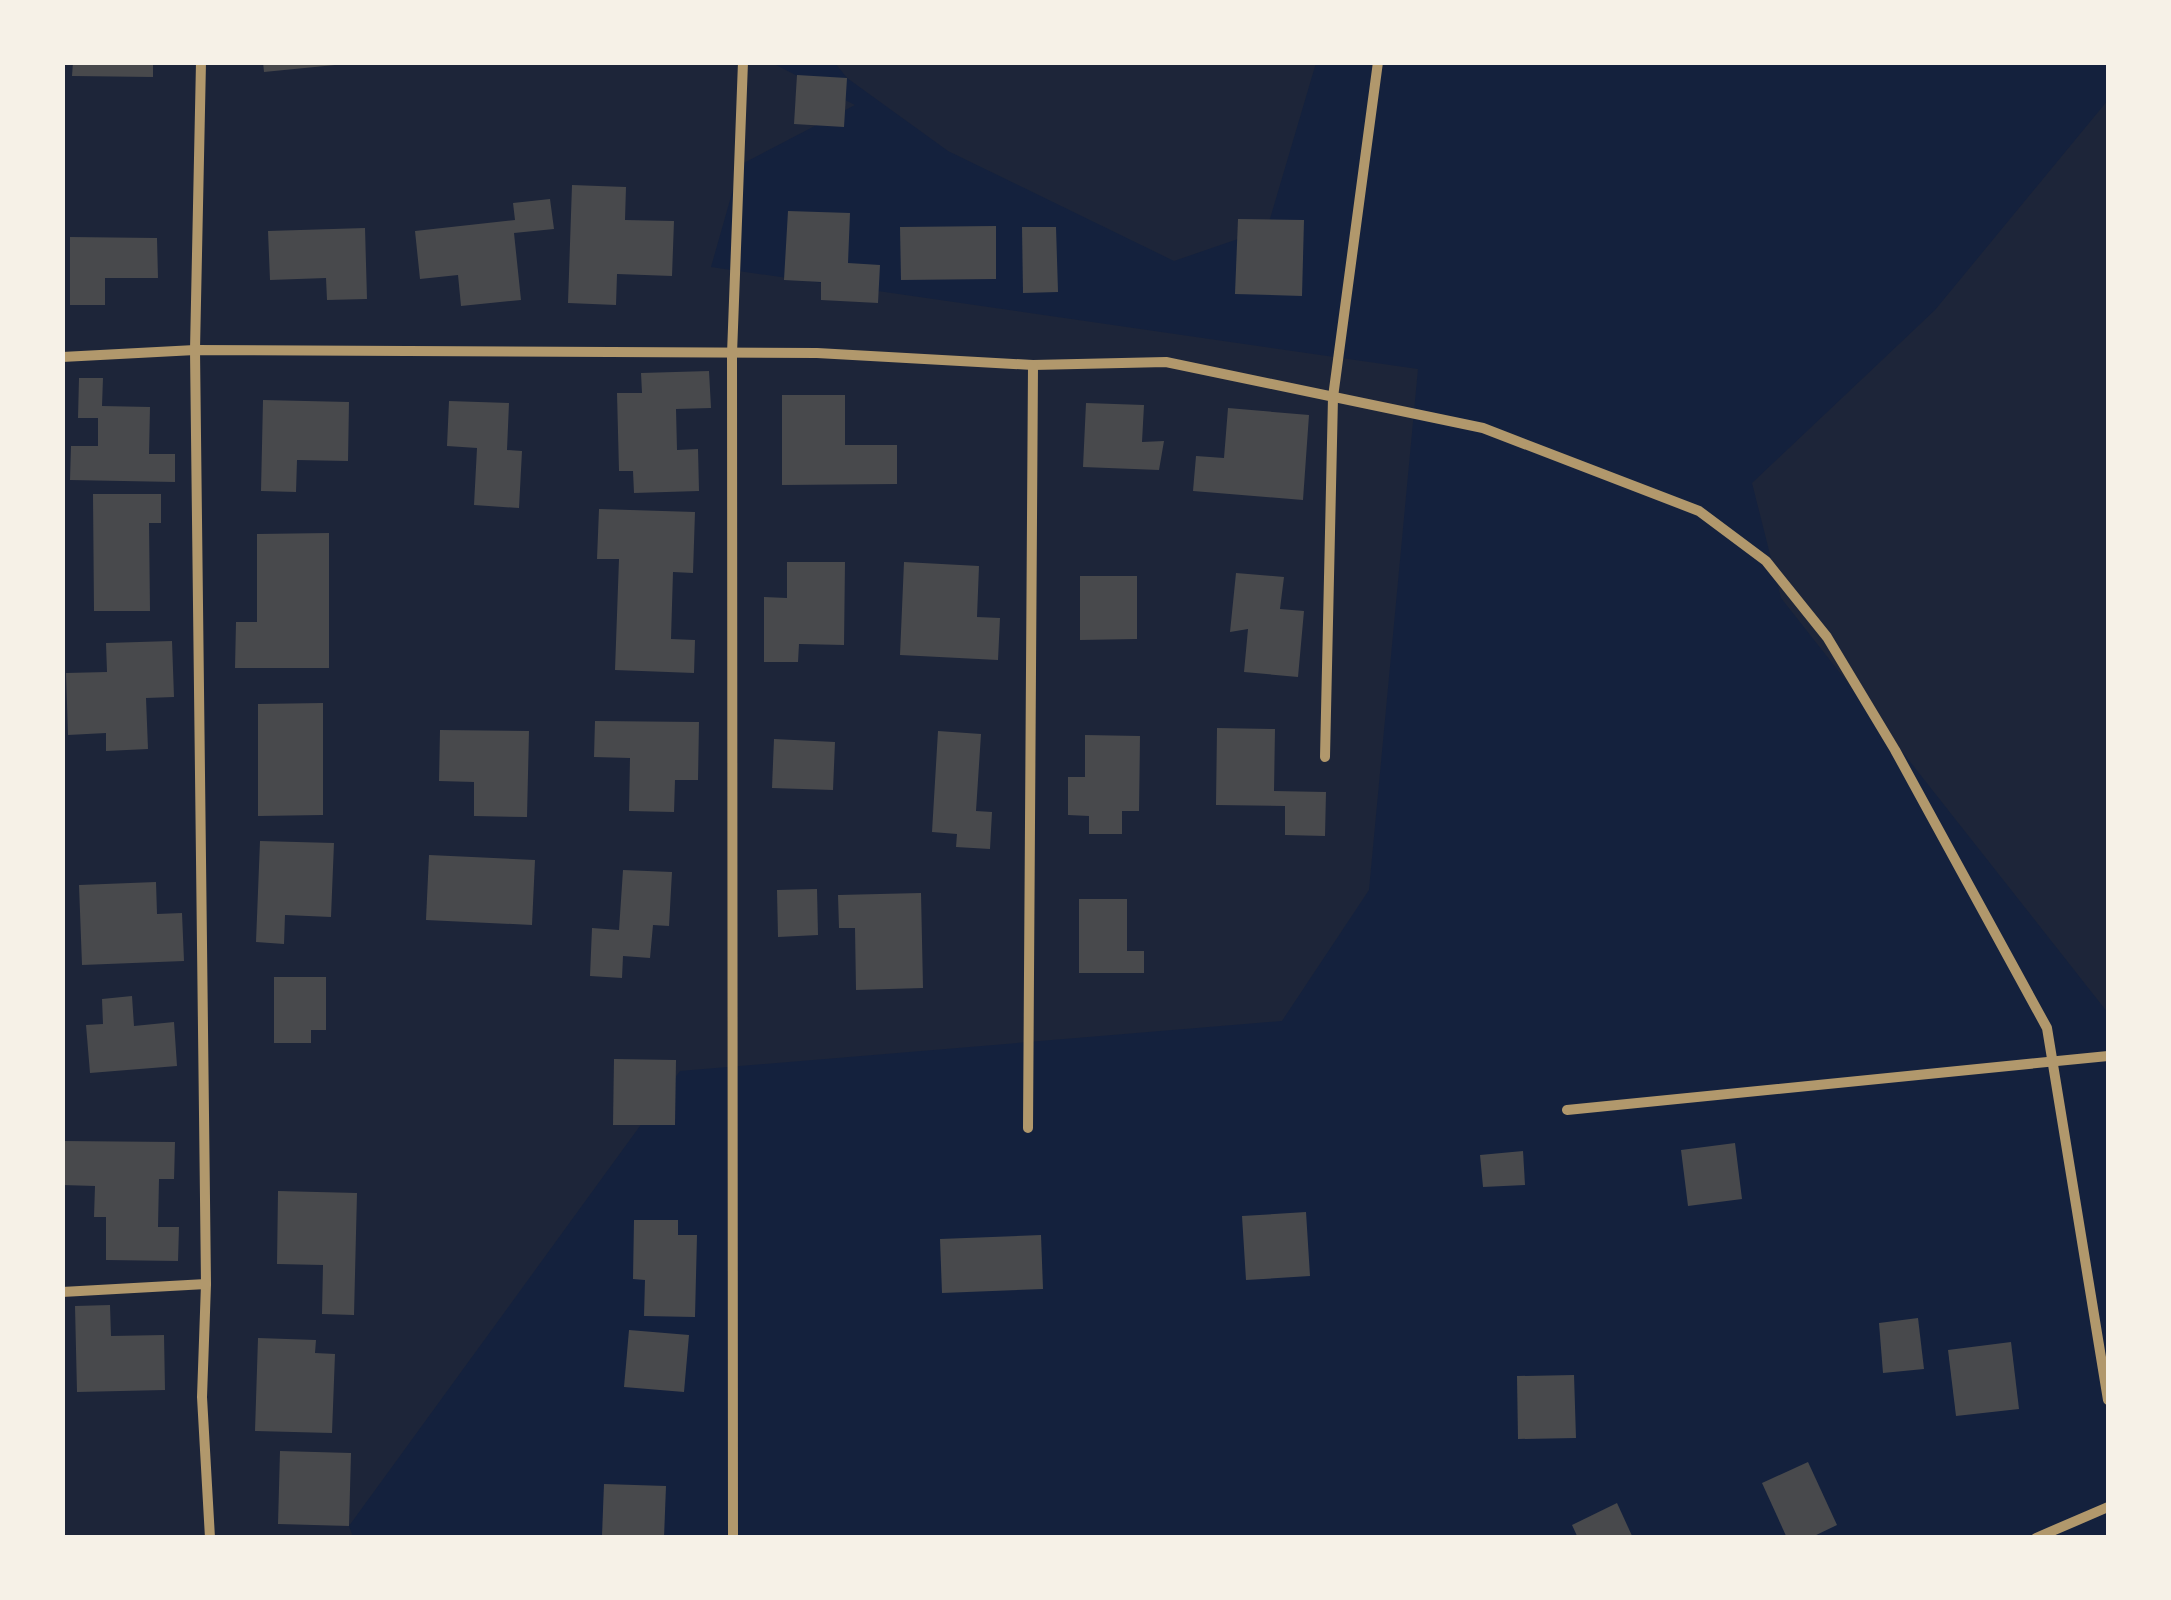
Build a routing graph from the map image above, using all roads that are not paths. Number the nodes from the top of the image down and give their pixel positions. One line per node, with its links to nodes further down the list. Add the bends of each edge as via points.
1 (201, 62): 4 (street)
2 (743, 62): 5 (street)
3 (1378, 62): 8 (street)
4 (195, 350): 5 (street); 6 (street); 14 (street)
5 (732, 354): 7 (street); 19 (street)
6 (62, 356)
7 (1033, 364): 8 (street, via 1166,362); 13 (street)
8 (1333, 396): 9 (street); 11 (street, via 1483,428 1699,511 1766,561 1828,637 1895,750 2046,1028)
9 (1324, 757)
10 (2108, 1056): 11 (street)
11 (2052, 1062): 12 (street); 16 (street)
12 (1567, 1110)
13 (1028, 1128)
14 (206, 1284): 15 (street); 18 (street, via 202,1397)
15 (62, 1292)
16 (2108, 1400)
17 (2108, 1507): 20 (street)
18 (210, 1538)
19 (733, 1538)
20 (2036, 1538)

